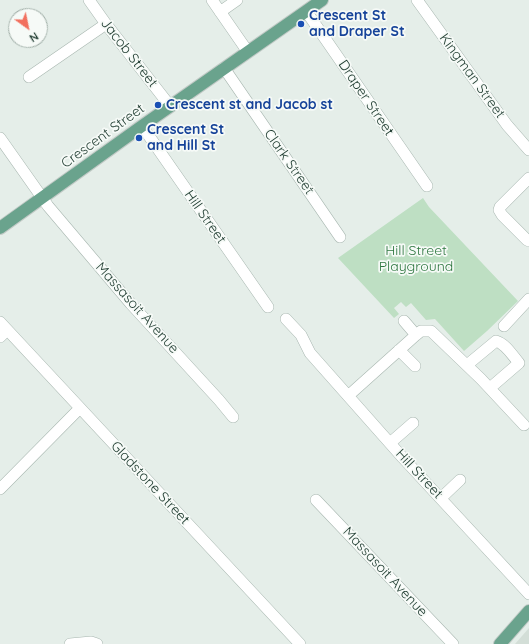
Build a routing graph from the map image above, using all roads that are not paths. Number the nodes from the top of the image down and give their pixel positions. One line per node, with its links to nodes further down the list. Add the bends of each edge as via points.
1 (89, 0): 8 (street, Jacob Street)
2 (212, 0): 7 (street)
3 (237, 0): 7 (street)
4 (322, 0): 6 (main road, Crescent Street)
5 (417, 0): 15 (street, Kingman Street, via 507,125)
6 (306, 11): 9 (main road, Crescent Street); 17 (street, Draper Street)
7 (220, 12): 9 (street)
8 (106, 24): 11 (street); 12 (street, Jacob Street)
9 (248, 52): 10 (main road, Crescent Street)
10 (224, 68): 12 (main road, Crescent Street); 20 (street, Clark Street)
11 (29, 77)
12 (170, 106): 13 (main road, Crescent Street)
13 (142, 126): 18 (main road, Crescent Street); 23 (street, Hill Street)
14 (0, 138): 18 (street, Massasoit Avenue)
15 (529, 150)
16 (529, 178): 21 (street, via 499,210)
17 (427, 186)
18 (42, 198): 19 (main road, Crescent Street); 35 (street, Massasoit Avenue, via 131,304)
19 (0, 228)
20 (340, 237)
21 (529, 241)
22 (529, 299): 26 (street)
23 (268, 307)
24 (286, 318): 33 (street, Hill Street, via 301,335 310,353)
25 (404, 322): 28 (street)
26 (504, 326)
27 (2, 330): 34 (street, Gladstone Street)
28 (416, 335): 29 (street); 30 (street, via 421,331 431,330)
29 (399, 350): 31 (street); 33 (street)
30 (467, 365): 32 (street); 32 (street, via 496,341 503,345 518,363)
31 (415, 366)
32 (490, 388): 37 (street)
33 (348, 396): 38 (street, Hill Street)
34 (80, 408): 40 (street); 47 (street, Gladstone Street)
35 (233, 417)
36 (413, 423): 38 (street)
37 (524, 425)
38 (390, 443): 41 (street, Hill Street)
39 (460, 480): 41 (street)
40 (0, 489)
41 (441, 498): 43 (street, Hill Street)
42 (316, 500): 48 (street, Massasoit Avenue)
43 (529, 594)
44 (529, 611): 49 (main road)
45 (70, 644): 46 (street)
46 (98, 644)
47 (300, 644)
48 (453, 644)
49 (500, 644)

